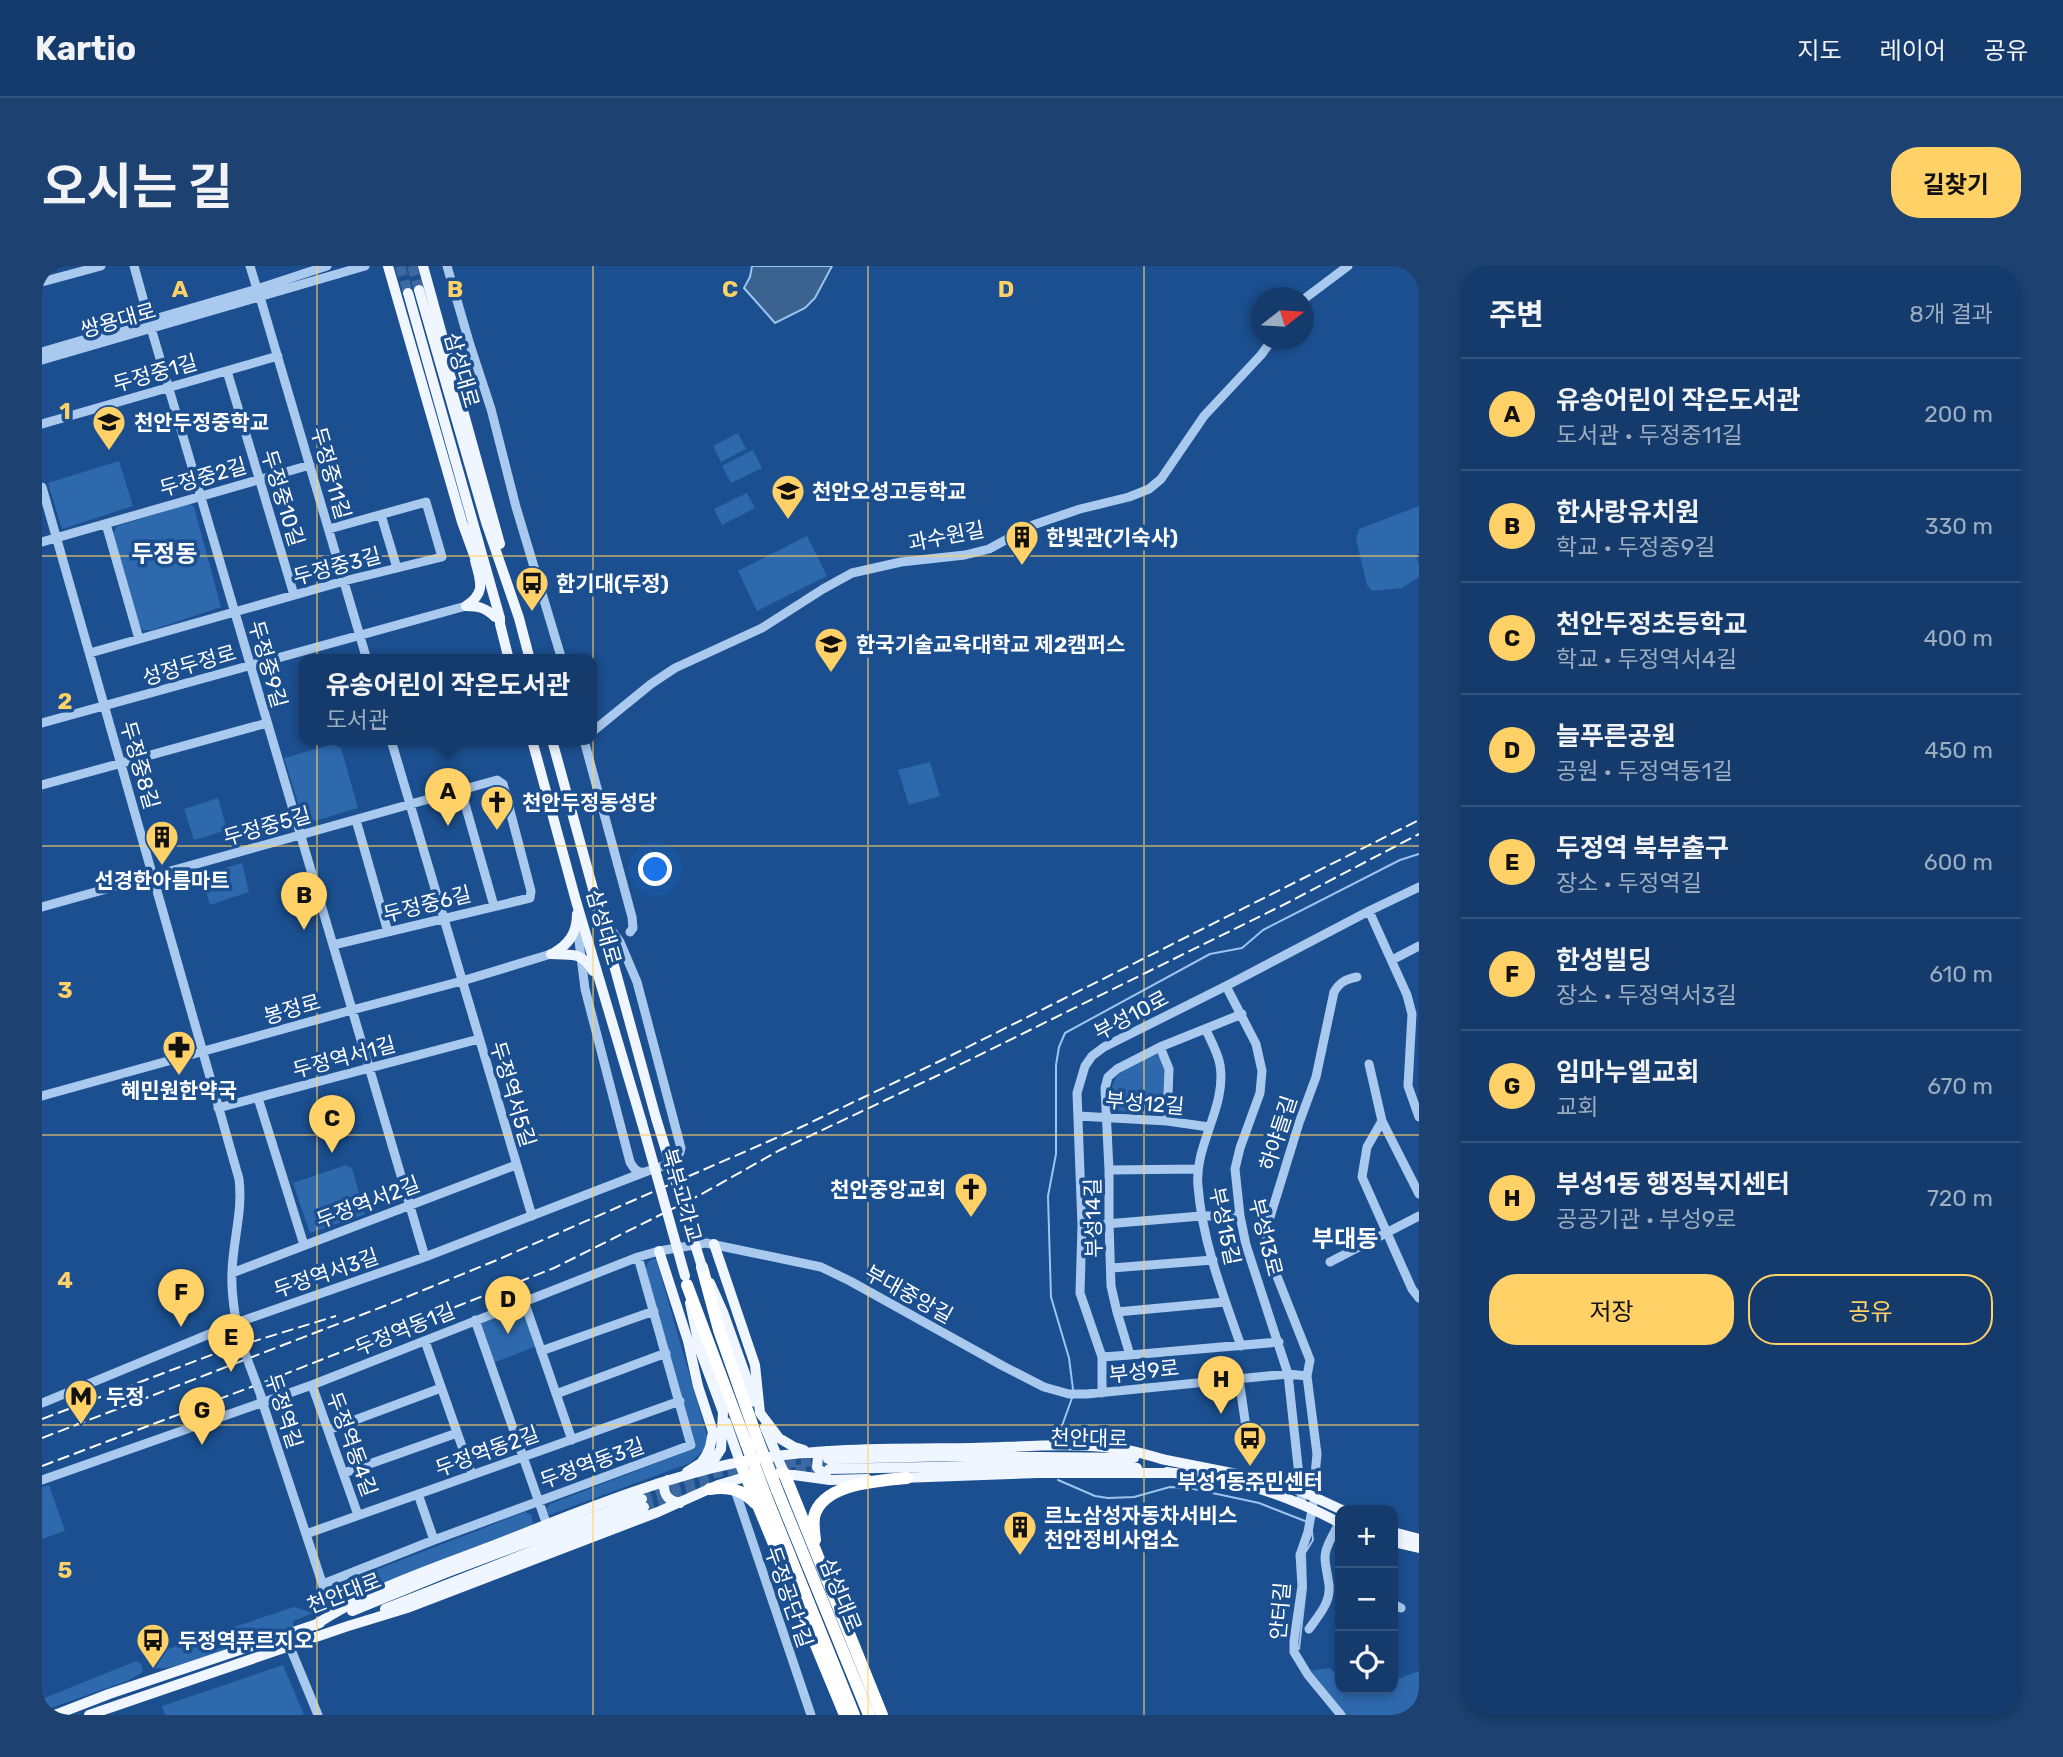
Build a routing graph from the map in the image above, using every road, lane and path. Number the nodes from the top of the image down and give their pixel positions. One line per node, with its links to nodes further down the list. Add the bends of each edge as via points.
1 (101, 266): 10 (street)
2 (134, 266): 14 (street, 두정중9길)
3 (250, 266): 13 (street, 두정중11길)
4 (327, 266): 13 (street, 쌍용대로)
5 (365, 266): 13 (street, 쌍용대로)
6 (388, 266): 31 (main road)
7 (423, 266): 37 (main road)
8 (447, 266): 45 (street)
9 (1348, 266): 12 (street)
10 (86, 268): 11 (street)
11 (42, 282)
12 (1314, 292)
13 (258, 293): 14 (street, 쌍용대로); 17 (street, 두정중11길)
14 (150, 324): 16 (street, 쌍용대로); 18 (street, 쌍용대로); 20 (street, 두정중9길)
15 (1265, 350): 50 (street, 과수원길, via 1203,416 1161,480 1149,489 1033,524 989,549 852,573 762,628 675,668)
16 (42, 352)
17 (278, 356): 19 (street, 두정중1길); 22 (street, 두정중11길)
18 (42, 360)
19 (227, 371): 20 (street, 두정중1길); 23 (street, 두정중10길)
20 (169, 387): 21 (street, 두정중1길); 25 (street, 두정중9길)
21 (42, 424)
22 (310, 465): 23 (street, 두정중2길); 28 (street, 두정중11길)
23 (259, 480): 25 (street, 두정중2길); 34 (street, 두정중10길)
24 (42, 487): 29 (street, 두정중8길)
25 (201, 496): 27 (street, 두정중2길); 36 (street, 두정중9길)
26 (381, 515): 28 (street, 두정중3길); 32 (street); 32 (street, 두정중3길, via 426,502 442,557)
27 (106, 524): 29 (street, 두정중2길); 40 (street)
28 (329, 529): 33 (street, 두정중11길)
29 (57, 538): 30 (street, 두정중2길); 41 (street, 두정중8길)
30 (42, 542)
31 (474, 555): 35 (main road, via 481,588); 38 (main road)
32 (397, 568): 33 (street, 두정중3길)
33 (344, 581): 34 (street, 두정중3길); 39 (street, 두정중11길)
34 (294, 595): 36 (street, 두정중3길)
35 (466, 606): 38 (main road, via 482,607); 39 (street, 성정두정로)
36 (235, 612): 40 (street, 두정중3길); 46 (street, 두정중9길)
37 (519, 618): 38 (main road, 삼성대로, via 413,292 500,618); 44 (main road, 삼성대로)
38 (497, 621): 43 (main road, 삼성대로)
39 (360, 636): 42 (street, 두정중11길); 46 (street, 성정두정로)
40 (139, 639): 41 (street, 두정중3길)
41 (90, 653): 47 (street, 두정중8길)
42 (365, 654)
43 (507, 654)
44 (528, 654)
45 (560, 654)
46 (251, 666): 47 (street, 성정두정로); 49 (street, 두정중9길)
47 (105, 706): 48 (street, 성정두정로); 55 (street, 두정중8길)
48 (42, 723)
49 (267, 723): 55 (street); 60 (street, 두정중9길)
50 (597, 728)
51 (392, 745): 58 (street)
52 (533, 745): 64 (main road, 삼성대로)
53 (553, 745): 68 (main road, 삼성대로)
54 (585, 745): 72 (street, via 632,916)
55 (121, 764): 56 (street); 61 (street, 두정중8길)
56 (42, 785)
57 (461, 790): 58 (street, 두정중5길); 63 (street, 두정중5길, via 497,780 503,784); 65 (street)
58 (410, 805): 59 (street, 두정중5길); 69 (street)
59 (356, 820): 60 (street, 두정중5길); 71 (street)
60 (301, 835): 61 (street, 두정중5길); 73 (street, 두정중9길)
61 (153, 876): 66 (street, 두정중5길); 87 (street, 두정중8길)
62 (1419, 887): 67 (street, 부성10로)
63 (530, 898): 65 (street, 두정중6길)
64 (576, 901): 70 (main road); 80 (main road, 삼성대로)
65 (494, 906): 69 (street, 두정중6길)
66 (42, 907)
67 (1369, 911): 77 (street); 81 (street, 부성10로)
68 (599, 912): 98 (main road, 삼성대로); 107 (street, 두정역서3길, via 620,942 637,982 681,1148 676,1160)
69 (443, 919): 71 (street, 두정중6길); 79 (street)
70 (577, 925): 75 (main road, via 566,943); 76 (street)
71 (388, 932): 73 (street, 두정중6길)
72 (630, 932)
73 (333, 945): 82 (street, 두정중9길)
74 (1419, 946): 77 (street)
75 (551, 954): 76 (main road); 79 (street, 봉정로)
76 (582, 957): 80 (main road); 103 (street, via 584,989)
77 (1392, 960): 91 (street, via 1412,1014)
78 (1357, 977): 144 (street, 하야들길, via 1339,984 1334,992 1316,1077 1267,1227 1269,1254 1310,1360)
79 (462, 981): 82 (street, 봉정로); 85 (street, 두정역서5길)
80 (601, 984): 101 (main road, 삼성대로)
81 (1226, 986): 83 (street, 부성13로); 95 (street, 부성10로, via 1092,1056 1079,1080)
82 (352, 1010): 87 (street, 봉정로); 90 (street, 두정중9길)
83 (1242, 1014): 84 (street, 부성14길); 113 (street, 부성13로, via 1262,1071 1260,1093 1235,1169)
84 (1206, 1030): 86 (street, 부성14길); 102 (street, 부성15길, via 1220,1066 1218,1100)
85 (478, 1039): 90 (street, 두정역서1길); 104 (street, 두정역서5길)
86 (1160, 1047): 96 (street, 부성14길, via 1108,1077); 99 (street, via 1169,1069)
87 (203, 1052): 92 (street, 봉정로); 94 (street, 두정역길)
88 (1419, 1062): 91 (street)
89 (1369, 1064): 100 (street)
90 (369, 1068): 93 (street, 두정역서1길); 110 (street, 두정중9길)
91 (1408, 1068): 97 (street, via 1408,1086)
92 (42, 1096)
93 (258, 1098): 94 (street, 두정역서1길); 119 (street)
94 (218, 1108): 127 (street, 두정역길, via 242,1199)
95 (1077, 1116): 96 (street, 부성12길); 116 (street, 부성10로)
96 (1108, 1117): 99 (street, 부성12길); 106 (street, 부성14길)
97 (1419, 1117)
98 (656, 1118): 125 (main road, 북부고가교, bridge)
99 (1167, 1121): 102 (street, 부성12길)
100 (1382, 1121): 109 (street); 117 (street, via 1367,1147 1362,1177)
101 (642, 1124): 128 (main road, 북부고가교, bridge)
102 (1209, 1127): 105 (street, 부성15길)
103 (630, 1162): 107 (street, via 634,1169); 108 (street, via 631,1171)
104 (516, 1165): 110 (street, 두정역서2길); 111 (street, 두정역서5길)
105 (1198, 1169): 106 (street); 112 (street, 부성15길)
106 (1109, 1170): 115 (street, 부성14길)
107 (645, 1172): 108 (street, 두정역서3길)
108 (624, 1180): 111 (street, 두정역서3길)
109 (1419, 1194)
110 (410, 1205): 119 (street, 두정역서2길); 121 (street, 두정중9길)
111 (532, 1216): 121 (street, 두정역서3길)
112 (1202, 1216): 113 (street); 115 (street); 123 (street, 부성15길)
113 (1240, 1216): 137 (street, 부성13로)
114 (1419, 1216): 117 (street)
115 (1109, 1223): 116 (street); 126 (street, 부성14길)
116 (1082, 1226): 142 (street, 부성10로, via 1080,1293)
117 (1388, 1233): 124 (street); 129 (street)
118 (710, 1244): 120 (street, 두정역동1길); 150 (street, 부대중앙길, via 821,1268 1044,1387); 155 (main road, via 755,1365)
119 (304, 1245): 127 (street, 두정역서2길)
120 (659, 1251): 122 (street, 두정역동1길); 172 (main road, via 713,1432 706,1456)
121 (425, 1257): 135 (street, 두정역서3길)
122 (638, 1257): 130 (street, 두정역동1길); 132 (street, 두정역동3길)
123 (1213, 1260): 126 (street); 131 (street, 부성15길)
124 (1330, 1262)
125 (702, 1267): 155 (main road, 북부고가교); 160 (highway)
126 (1112, 1268): 133 (street, 부성14길)
127 (232, 1273): 135 (street, 두정역길)
128 (686, 1281): 154 (main road, 북부고가교, via 700,1350); 160 (highway)
129 (1419, 1298)
130 (524, 1301): 134 (street, 두정역동1길); 139 (street)
131 (1226, 1302): 133 (street); 138 (street, 부성15길)
132 (654, 1311): 139 (street); 140 (street, 두정역동3길)
133 (1117, 1312): 141 (street, 부성14길)
134 (475, 1320): 136 (street, 두정역동1길); 162 (street)
135 (236, 1323): 151 (street, 두정역길, bridge); 153 (street, 두정역서3길)
136 (425, 1340): 146 (street, 두정역동1길); 147 (street)
137 (1279, 1342): 138 (street); 143 (street, 부성13로)
138 (1241, 1346): 141 (street)
139 (541, 1351): 149 (street)
140 (666, 1353): 149 (street); 152 (street, 두정역동3길)
141 (1130, 1355): 142 (street)
142 (1102, 1357): 148 (street, 부성10로)
143 (1288, 1374): 144 (street, 부성9로); 145 (street, 부성9로); 178 (street, 부성13로)
144 (1307, 1376): 170 (street, 하야들길, via 1317,1454)
145 (1239, 1379): 148 (street, 부성9로); 158 (street)
146 (312, 1385): 151 (street, 두정역동1길); 156 (street, 두정역동4길)
147 (441, 1388): 156 (street); 157 (street)
148 (1102, 1392): 150 (street, 부성9로)
149 (556, 1394): 159 (street)
150 (1087, 1394)
151 (262, 1400): 174 (street, 두정역동1길); 191 (street, 두정역길)
152 (680, 1401): 159 (street, 두정역동2길); 181 (street, 두정역동3길, via 691,1445)
153 (42, 1403)
154 (723, 1412): 163 (main road, 북부고가교); 165 (main road, via 721,1449)
155 (760, 1413): 161 (main road, 북부고가교); 164 (main road, via 788,1444)
156 (328, 1430): 166 (street, 두정역동4길)
157 (457, 1433): 166 (street); 169 (street)
158 (1247, 1434)
159 (572, 1440): 162 (street, 두정역동2길)
160 (752, 1442): 179 (highway, bridge)
161 (777, 1456): 163 (main road); 164 (main road); 167 (main road, 북부고가교)
162 (524, 1457): 169 (street, 두정역동2길); 181 (street)
163 (740, 1462): 165 (main road); 171 (highway)
164 (826, 1462): 167 (main road); 168 (main road, 천안대로, via 1121,1465); 173 (main road); 178 (main road, 천안대로, via 1069,1446 1119,1449)
165 (708, 1469): 172 (main road)
166 (344, 1473): 187 (street, 두정역동4길)
167 (784, 1473): 171 (main road); 197 (highway)
168 (1172, 1473): 173 (main road); 183 (main road, 천안대로, via 1232,1482)
169 (472, 1475): 180 (street, 두정역동2길)
170 (1315, 1475)
171 (747, 1477): 176 (main road); 184 (highway)
172 (674, 1478): 175 (main road); 182 (main road, via 664,1485 666,1495)
173 (907, 1478): 197 (highway, via 850,1486 830,1495 814,1519)
174 (42, 1480)
175 (648, 1487): 186 (main road, via 659,1496); 189 (main road)
176 (710, 1489): 177 (highway); 182 (main road)
177 (734, 1490): 184 (highway); 209 (street, 두정공단1길)
178 (1301, 1491): 183 (main road, 천안대로)
179 (771, 1492): 211 (highway, 삼성대로); 212 (highway, 삼성대로)
180 (418, 1494): 187 (street, 두정역동2길); 194 (street)
181 (539, 1501): 189 (street); 194 (street, 두정역동3길)
182 (680, 1503): 186 (main road)
183 (1310, 1507): 185 (main road, 천안대로); 188 (main road, 천안대로); 214 (street, 안터길, via 1300,1555 1302,1586 1294,1652)
184 (760, 1509): 210 (highway)
185 (1335, 1509)
186 (658, 1512): 201 (main road, via 407,1608)
187 (358, 1515): 191 (street, 두정역동2길)
188 (1335, 1520)
189 (547, 1525): 199 (main road, via 414,1576)
190 (1398, 1533): 193 (main road)
191 (306, 1534): 198 (street, 두정역길)
192 (1335, 1535): 202 (street, via 1325,1557 1328,1598)
193 (1419, 1539)
194 (434, 1540): 198 (street, 두정역동3길)
195 (1398, 1543): 196 (main road)
196 (1419, 1548)
197 (817, 1554): 213 (highway)
198 (323, 1584): 199 (street, 두정역길)
199 (332, 1614): 200 (main road)
200 (315, 1625): 201 (main road, 천안대로, via 643,1503); 203 (main road, 천안대로)
201 (345, 1627): 204 (main road, 천안대로)
202 (1309, 1629)
203 (285, 1635): 204 (street); 206 (main road, 천안대로)
204 (290, 1647): 205 (main road, 천안대로); 208 (street)
205 (103, 1713): 207 (main road, 천안대로)
206 (55, 1715)
207 (89, 1715)
208 (318, 1715)
209 (811, 1715)
210 (845, 1715)
211 (854, 1715)
212 (869, 1715)
213 (882, 1715)
214 (1341, 1715)

